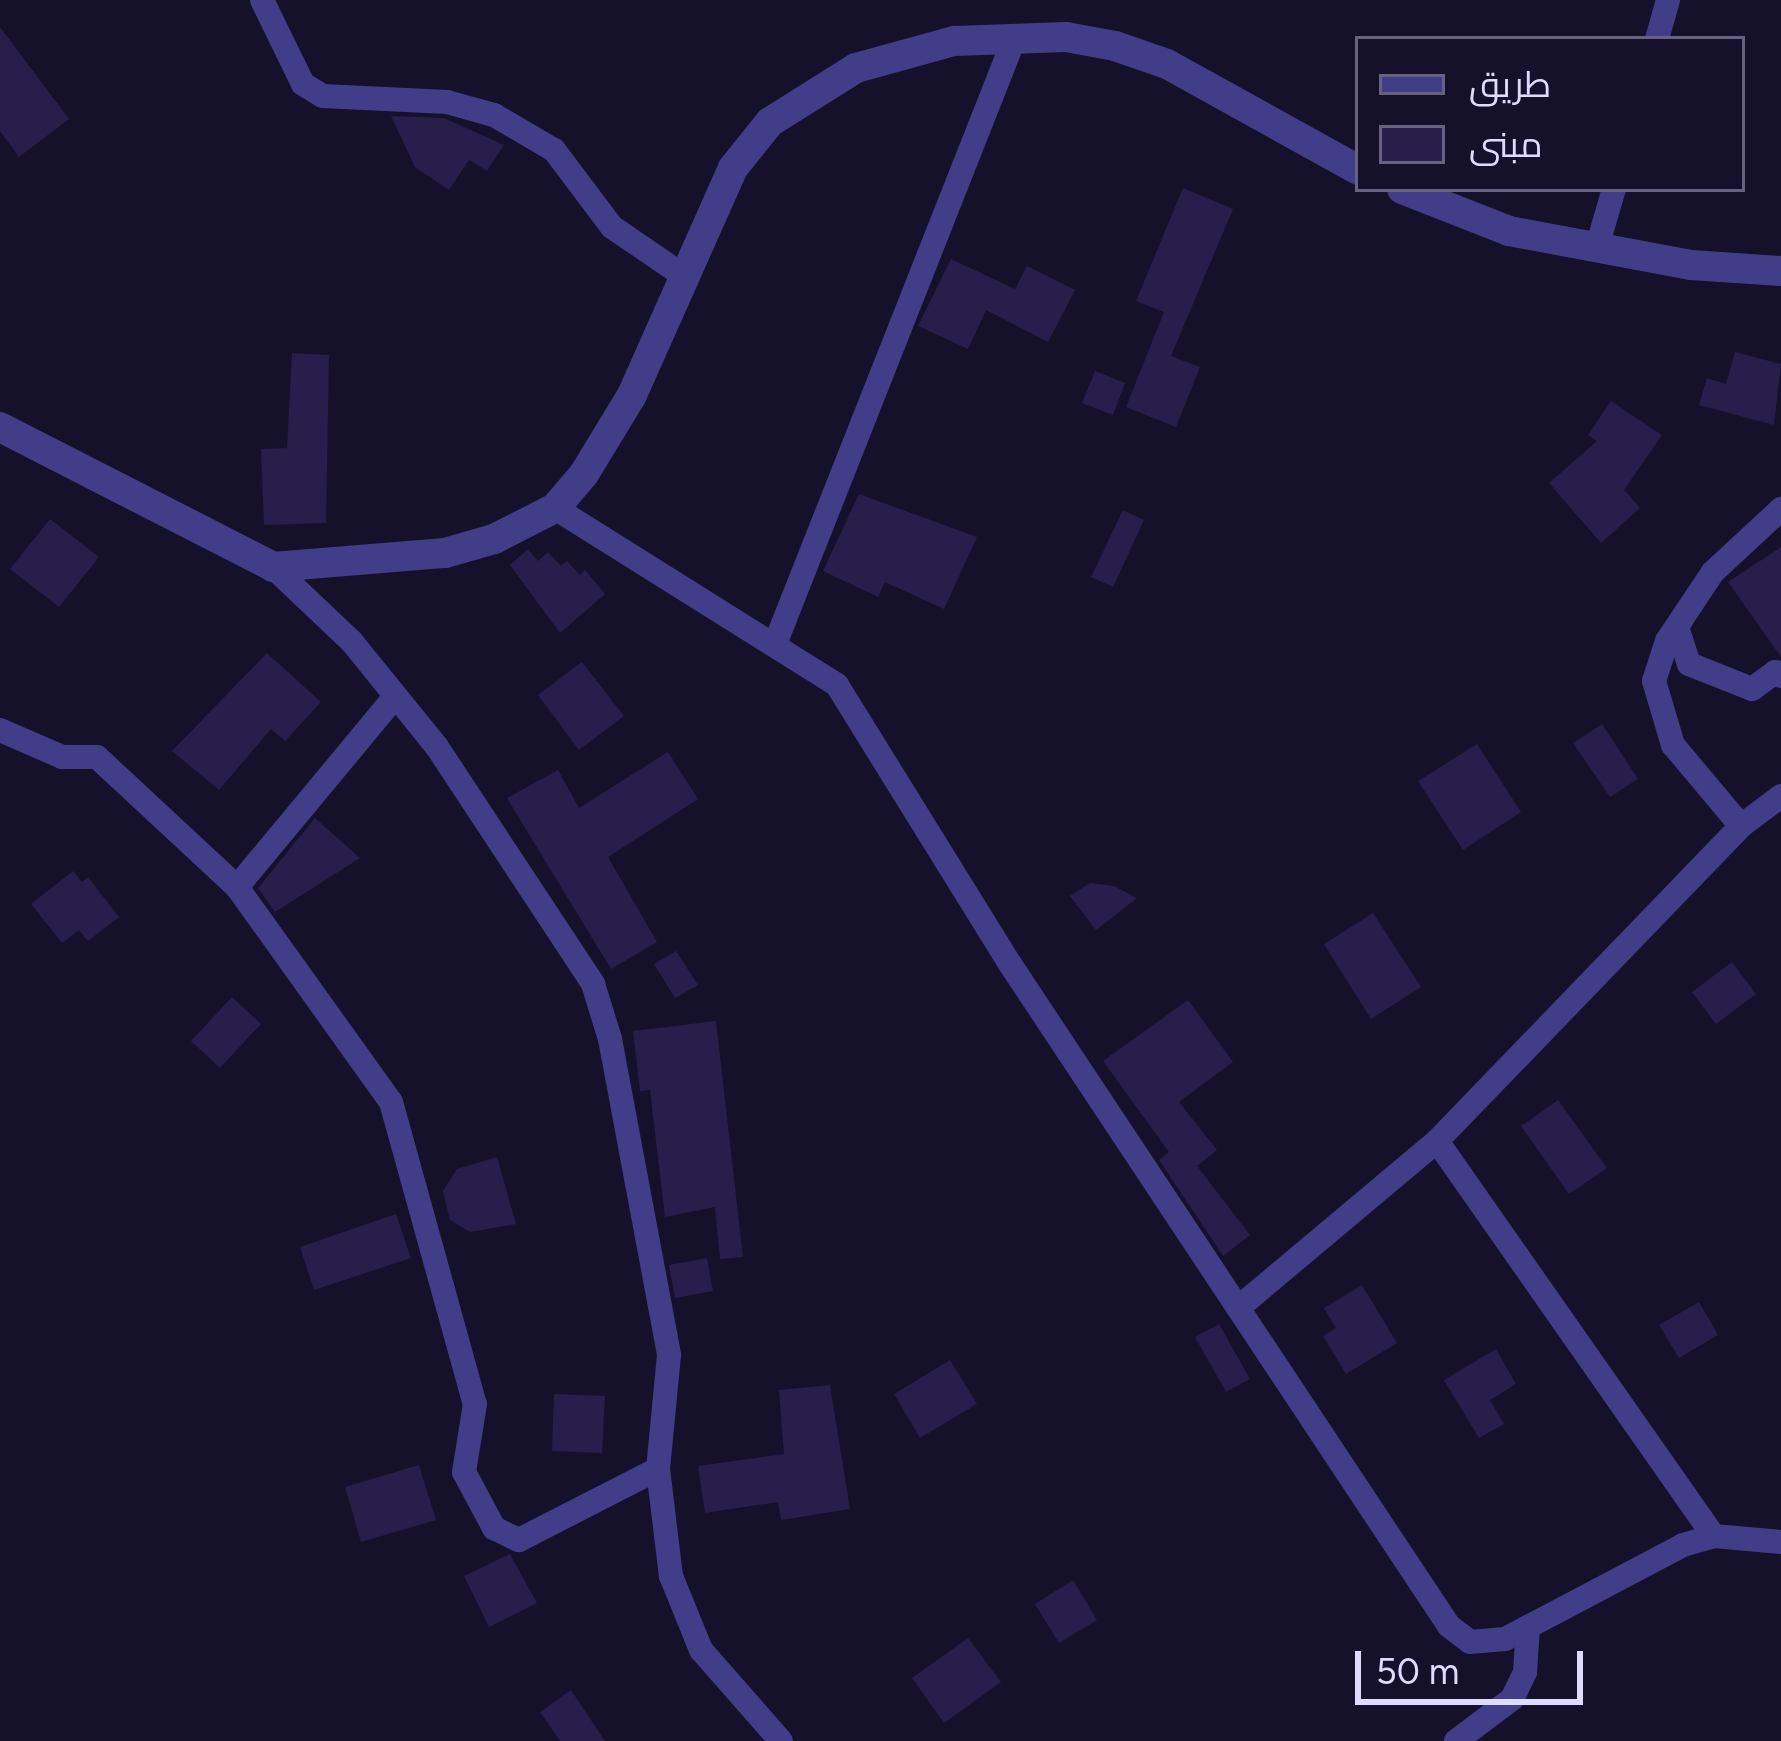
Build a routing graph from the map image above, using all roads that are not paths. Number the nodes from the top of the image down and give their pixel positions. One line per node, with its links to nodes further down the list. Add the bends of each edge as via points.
1 (262, 0): 10 (street, via 303,83 323,96 447,102 494,115 554,149 612,227)
2 (1668, 0): 3 (street)
3 (1658, 36)
4 (1015, 38): 5 (street, via 1082,40 1167,64); 10 (street, via 910,50 856,68 797,103 733,168); 16 (street)
5 (1355, 168)
6 (1410, 192): 8 (street, via 1510,231)
7 (1613, 192): 8 (street)
8 (1597, 248): 9 (street)
9 (1781, 272)
10 (681, 274): 12 (street, via 632,395)
11 (0, 427): 14 (street)
12 (555, 508): 14 (street, via 445,553); 16 (street)
13 (1781, 509): 15 (street)
14 (273, 567): 18 (street, via 352,642)
15 (1713, 572): 17 (street, via 1677,627 1689,664 1752,689 1775,672); 21 (street, via 1667,641 1654,682 1673,745)
16 (775, 644): 24 (street, via 837,686 862,721)
17 (1781, 676)
18 (392, 700): 22 (street); 25 (street, via 506,842 593,984 669,1354)
19 (0, 730): 22 (street, via 62,757 97,758)
20 (1781, 796): 21 (street)
21 (1741, 826): 23 (street)
22 (237, 887): 25 (street, via 391,1102 475,1405 464,1472 494,1528 519,1540)
23 (1437, 1141): 24 (street); 26 (street)
24 (1238, 1308): 28 (street, via 1449,1626 1470,1642)
25 (658, 1469): 29 (street, via 671,1576 701,1650)
26 (1714, 1536): 27 (street); 28 (street)
27 (1781, 1542)
28 (1528, 1627): 30 (street, via 1525,1672 1512,1700)
29 (781, 1741)
30 (1456, 1741)

